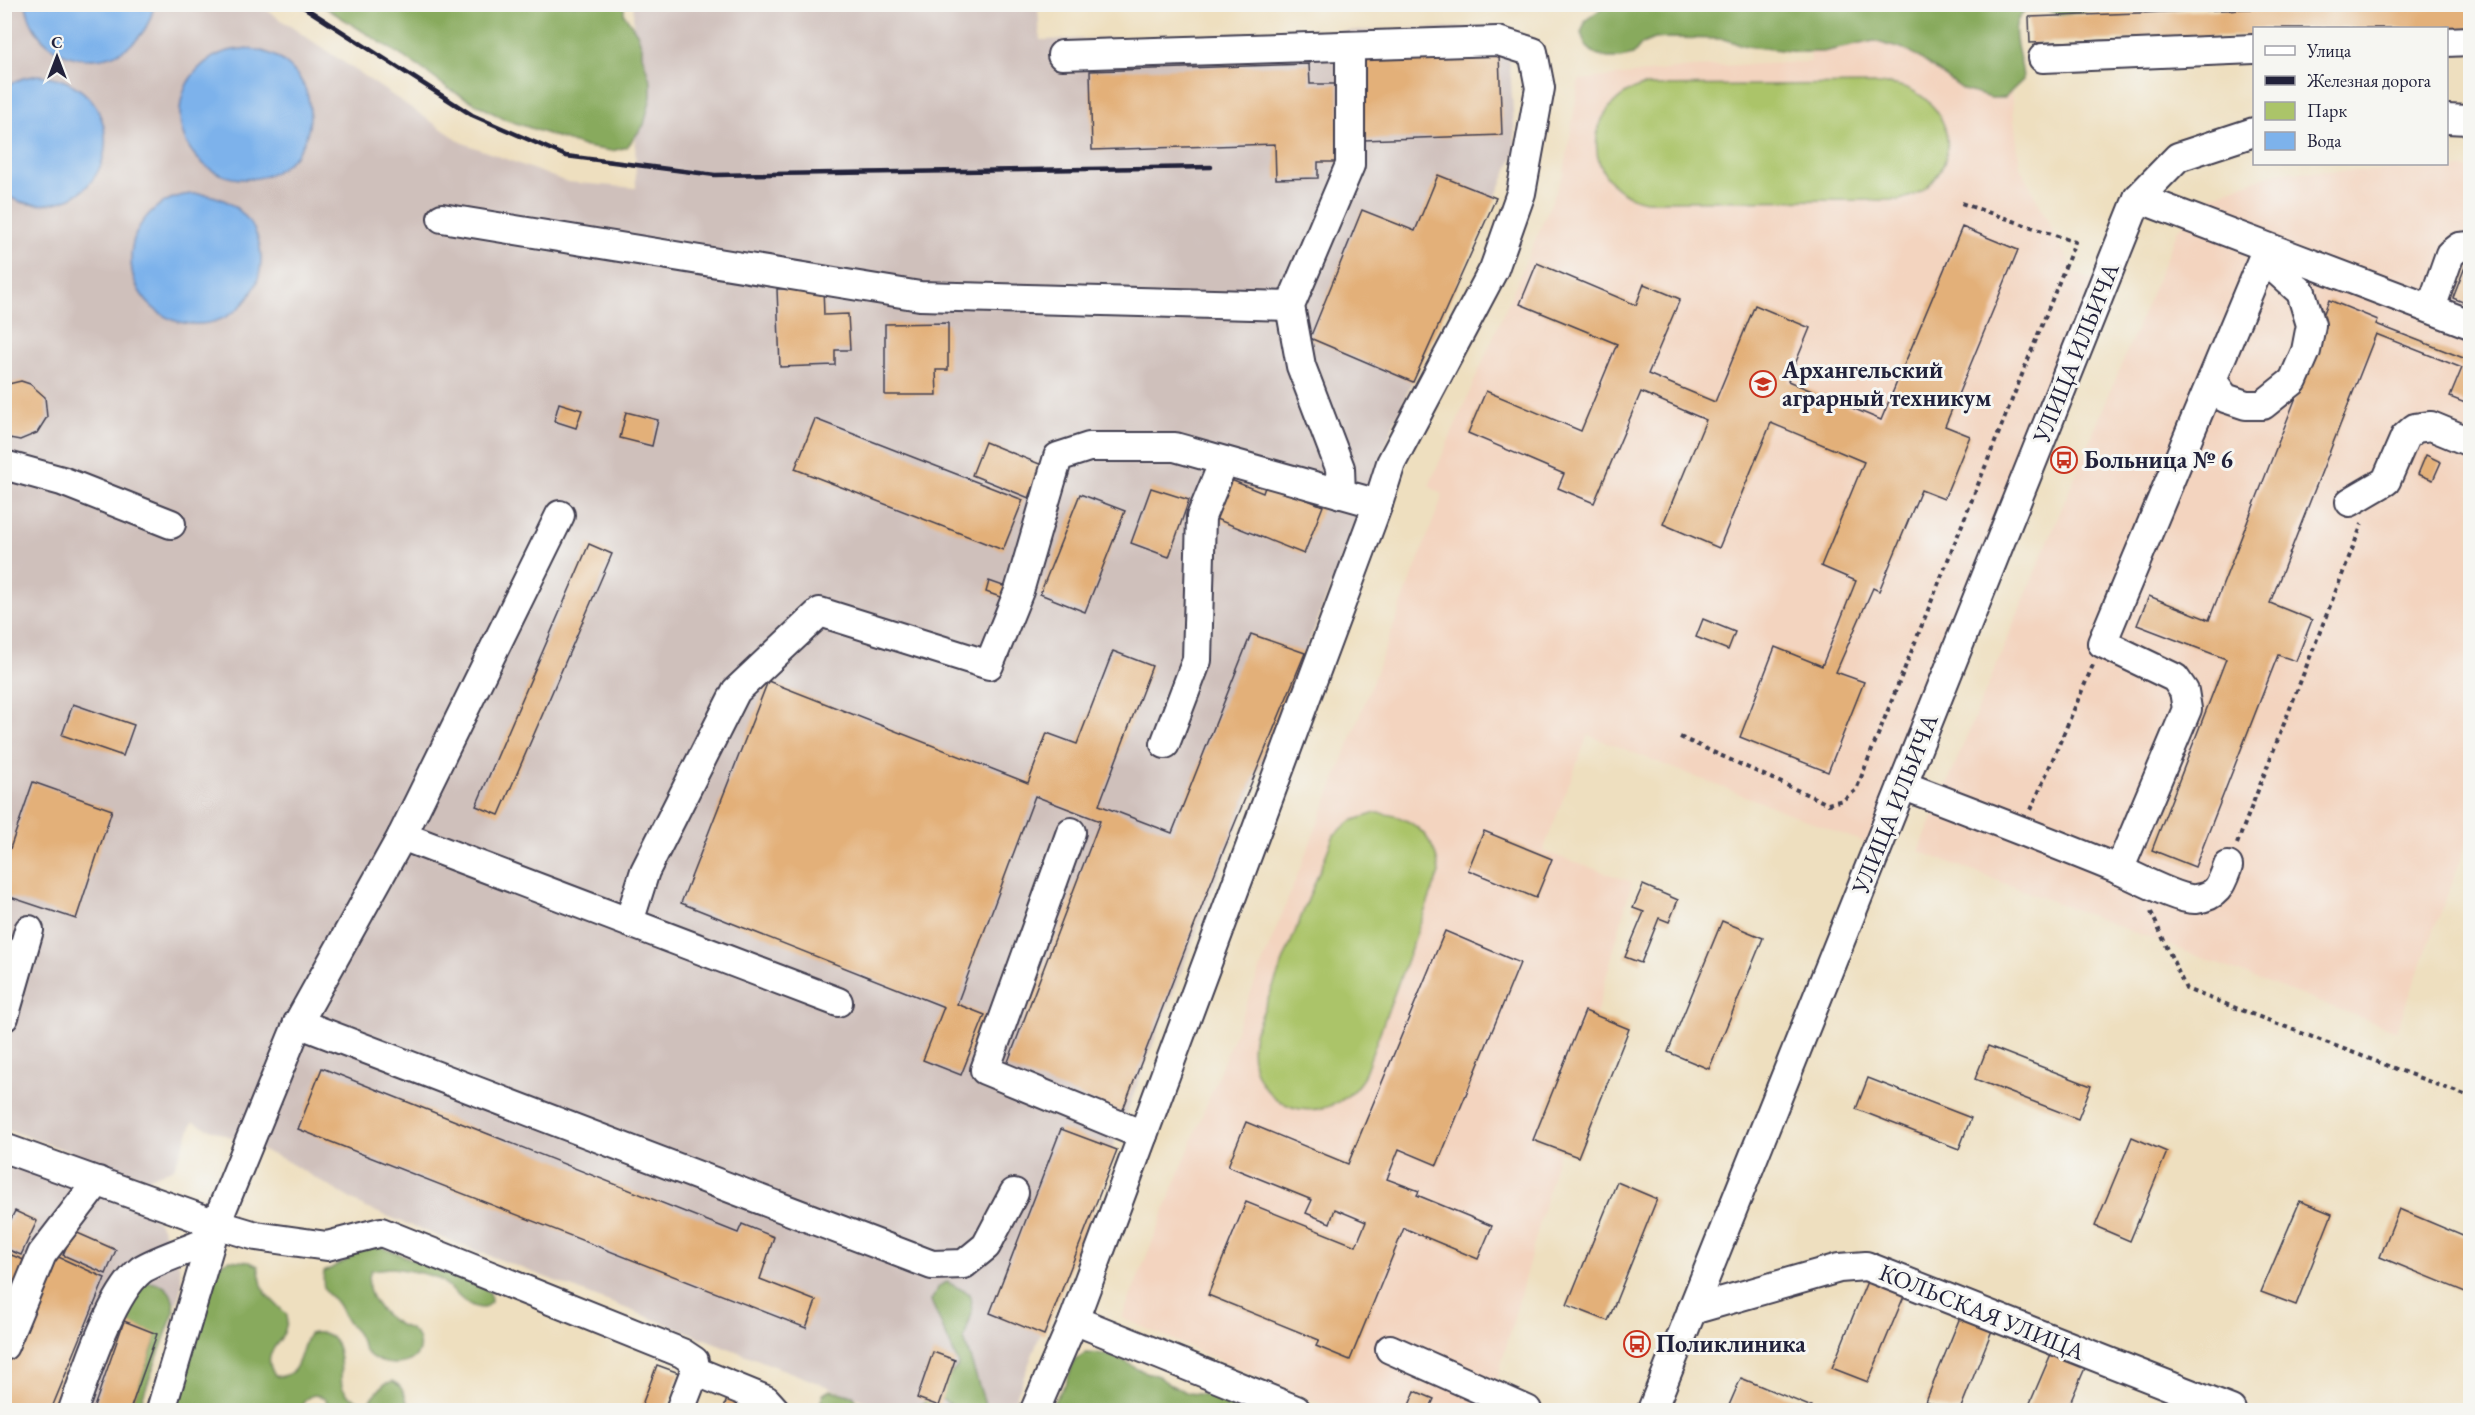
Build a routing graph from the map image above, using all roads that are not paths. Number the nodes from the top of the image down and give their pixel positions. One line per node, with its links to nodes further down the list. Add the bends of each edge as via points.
1 (2470, 41): 2 (street)
2 (2448, 42)
3 (1350, 46): 5 (street); 14 (street, via 1350,165); 23 (street, via 1498,41 1533,52 1540,88 1521,193 1494,269 1391,463)
4 (2253, 49): 6 (street)
5 (1062, 55)
6 (2043, 58)
7 (2448, 119): 8 (street)
8 (2470, 120)
9 (2253, 132): 10 (street, via 2178,157)
10 (2138, 198): 13 (street); 27 (street, УЛИЦА ИЛЬИЧА)
11 (442, 218): 14 (street, via 920,297)
12 (2470, 246): 15 (street, via 2459,247 2450,254)
13 (2265, 253): 15 (street); 17 (street); 17 (street, via 2301,292 2311,325 2306,351 2293,381 2263,405 2246,405 2225,398)
14 (1290, 306): 21 (street, via 1301,366 1340,468)
15 (2431, 308): 16 (street)
16 (2470, 324)
17 (2212, 380): 31 (street, via 2102,643 2175,678 2184,691 2187,709)
18 (2470, 442): 22 (street, via 2431,426 2415,428 2405,438 2386,481)
19 (1224, 460): 21 (street); 26 (street, via 1202,517 1197,660); 32 (street, via 1175,447 1089,447 1058,457 1019,591 990,665 820,612 736,690 645,871)
20 (4, 465): 25 (street, via 62,481)
21 (1341, 494): 23 (street)
22 (2350, 502)
23 (1378, 504): 37 (street)
24 (560, 515): 29 (street)
25 (171, 524)
26 (1165, 744)
27 (1902, 785): 31 (street); 42 (street, УЛИЦА ИЛЬИЧА)
28 (1071, 831): 37 (street, via 985,1070)
29 (402, 836): 32 (street); 36 (street)
30 (2228, 866): 31 (street, via 2220,888 2193,899)
31 (2128, 874)
32 (628, 922): 34 (street)
33 (29, 930): 35 (street)
34 (838, 1002)
35 (4, 1017)
36 (298, 1023): 40 (street, via 932,1265 964,1264 986,1246); 41 (street)
37 (1143, 1136): 43 (street)
38 (8, 1154): 39 (street)
39 (98, 1181): 41 (street); 44 (street, via 42,1254)
40 (1014, 1193)
41 (213, 1233): 46 (street, via 327,1246 381,1232 682,1353 694,1361); 47 (street, via 142,1270 121,1295 103,1330); 48 (street)
42 (1692, 1310): 54 (street, УЛИЦА ИЛЬИЧА); 55 (street, КОЛЬСКАЯ УЛИЦА, via 1839,1268 1866,1266)
43 (1074, 1320): 51 (street); 52 (street)
44 (4, 1346)
45 (1390, 1349): 53 (street)
46 (695, 1371): 49 (street); 50 (street, via 766,1400)
47 (73, 1410)
48 (161, 1410)
49 (680, 1410)
50 (775, 1410)
51 (1035, 1410)
52 (1296, 1410)
53 (1527, 1410)
54 (1652, 1410)
55 (2231, 1410)

